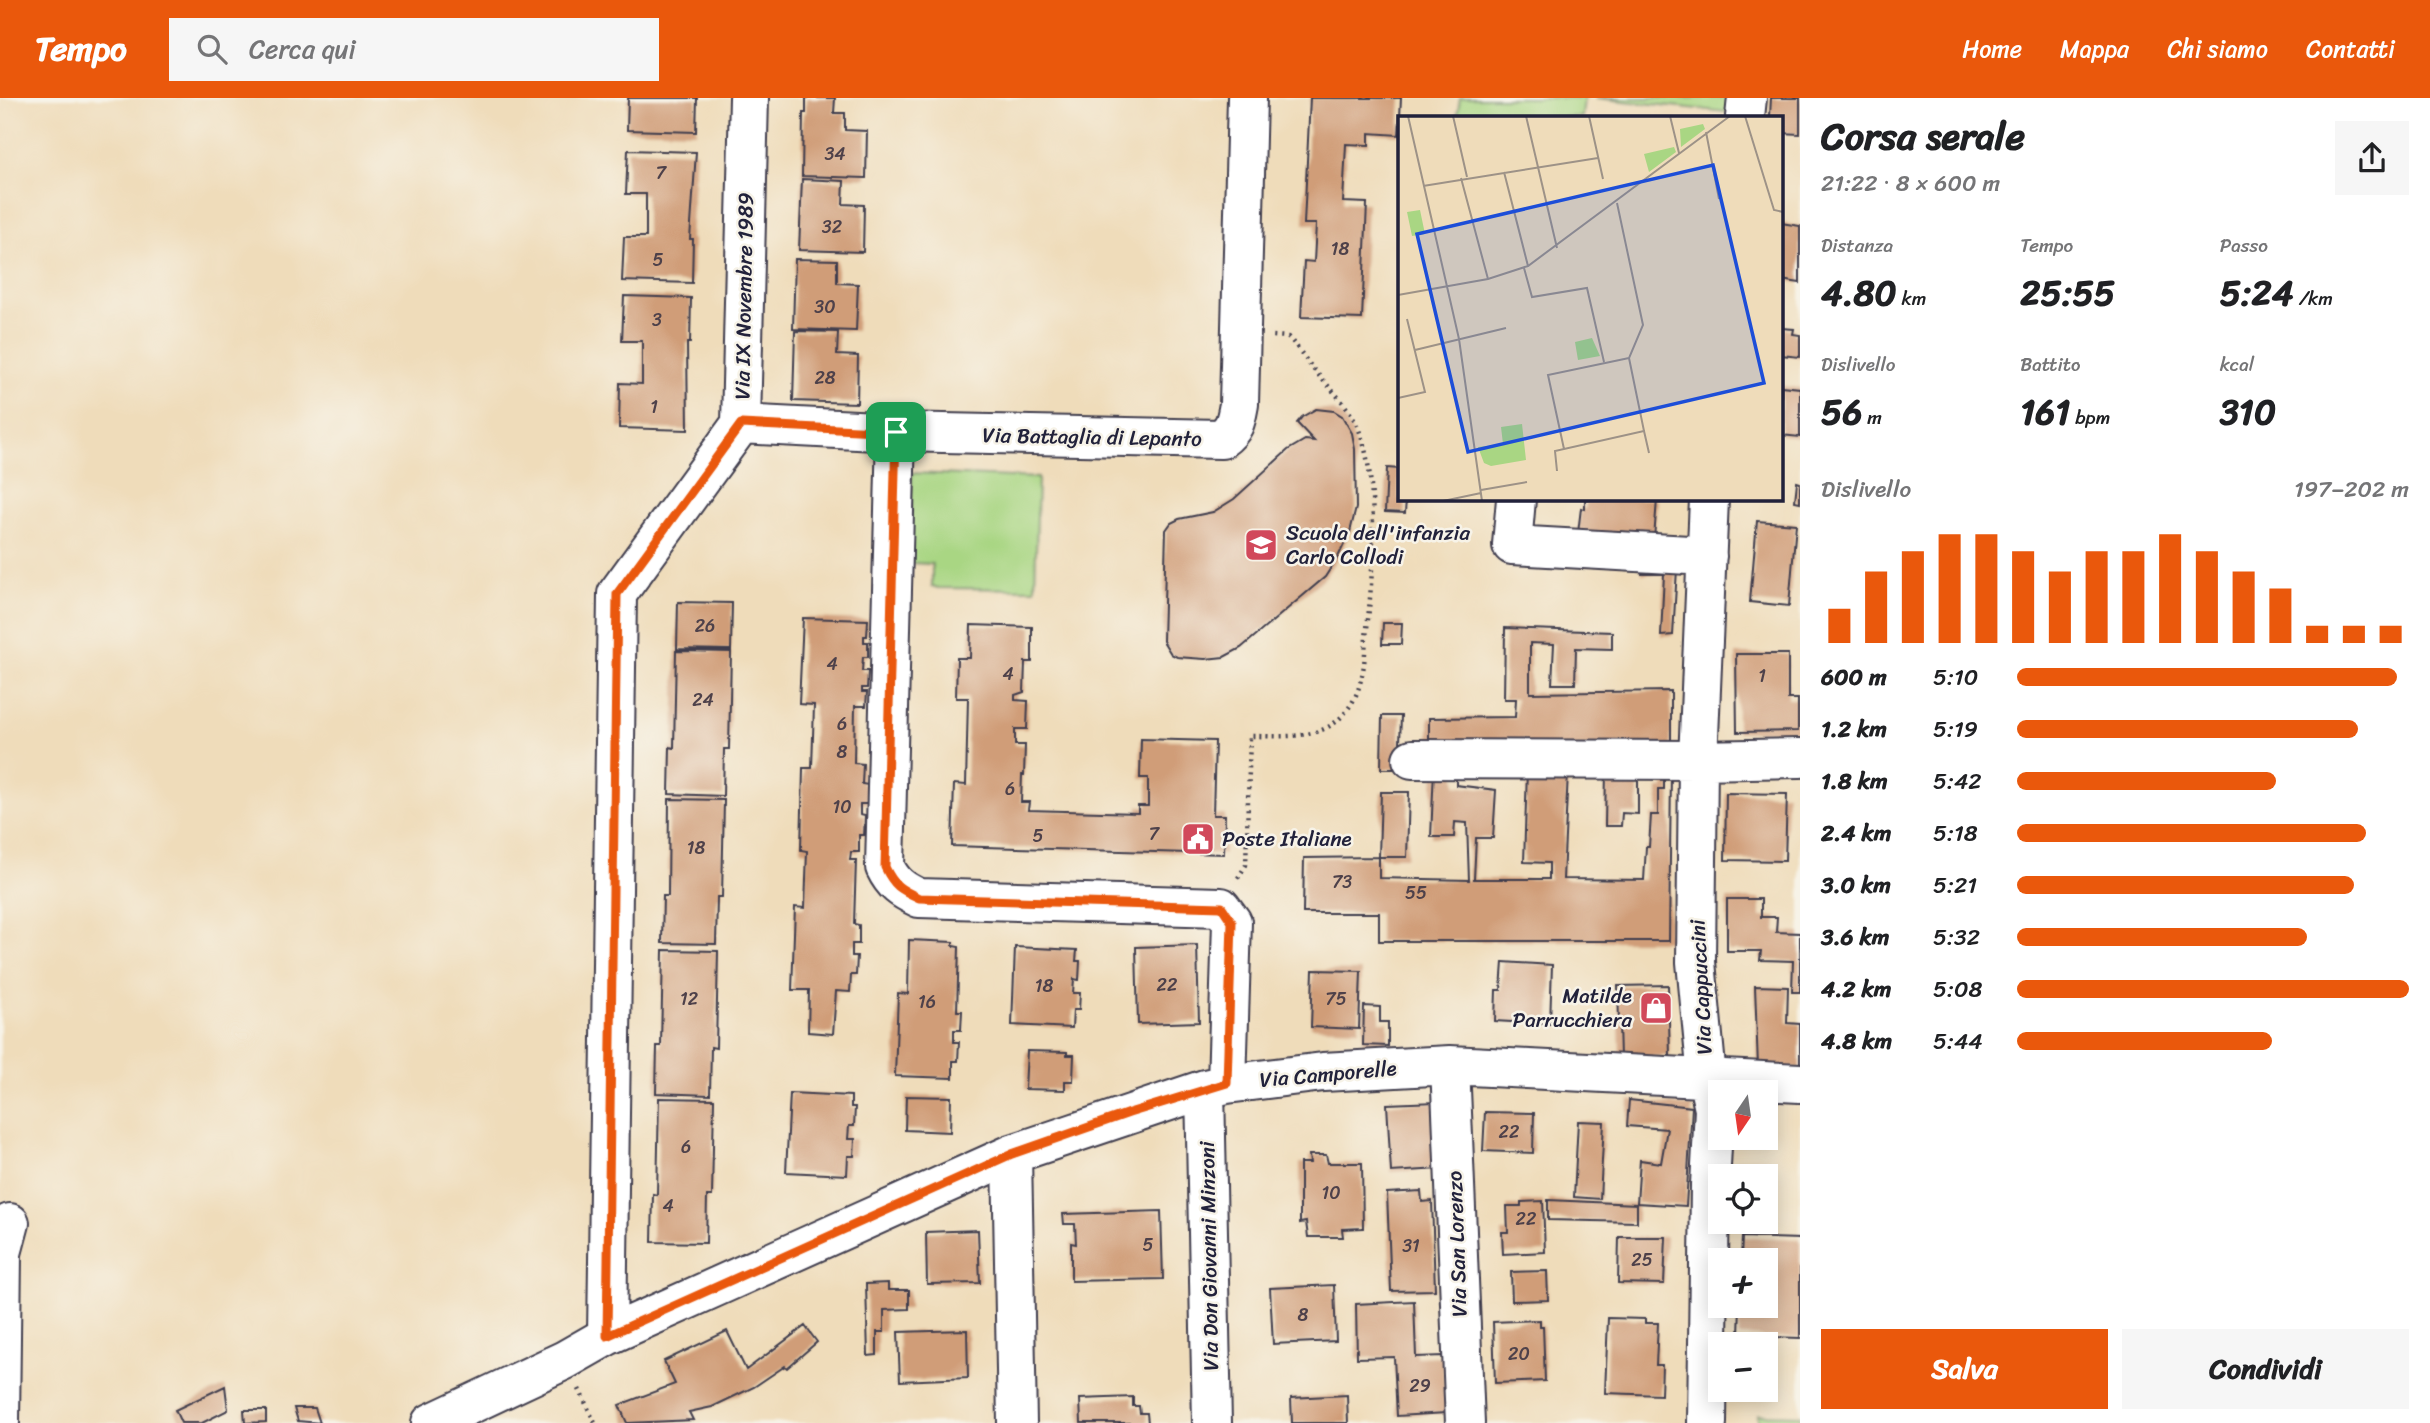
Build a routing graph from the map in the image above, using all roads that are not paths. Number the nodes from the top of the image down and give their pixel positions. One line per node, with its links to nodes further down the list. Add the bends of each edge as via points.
1 (749, 98): 5 (street, Via IX Novembre 1989)
2 (1247, 98): 6 (street, Via Battaglia di Lepanto, via 1239,404 1231,432 1221,439)
3 (1747, 98): 4 (street)
4 (1745, 116)
5 (741, 424): 6 (street, Via Battaglia di Lepanto); 19 (street, Via IX Novembre 1989, via 617,594)
6 (896, 432): 16 (street, Via Don Giovanni Minzoni, via 885,867 892,882 919,898 1222,907 1232,922)
7 (1516, 500): 9 (street, via 1512,545)
8 (1709, 500): 9 (street, Via Cappuccini)
9 (1707, 556): 12 (street, Via Cappuccini)
10 (1800, 758): 12 (street)
11 (1412, 759): 12 (street)
12 (1698, 760): 14 (street, Via Cappuccini, via 1696,962)
13 (1450, 1065): 14 (street, Via Camporelle); 16 (street, Via Camporelle, via 1324,1072); 24 (street, Via San Lorenzo)
14 (1707, 1078): 15 (street, Via Camporelle); 25 (street, Via Cappuccini, via 1714,1109)
15 (1800, 1083)
16 (1216, 1086): 17 (street, Via Camporelle); 23 (street, Via Don Giovanni Minzoni)
17 (1012, 1154): 19 (street, Via Camporelle); 22 (street)
18 (10, 1223): 20 (street, via 2,1253)
19 (607, 1336): 21 (street, Via Camporelle)
20 (0, 1423)
21 (431, 1423)
22 (1017, 1423)
23 (1212, 1423)
24 (1465, 1423)
25 (1706, 1423)

